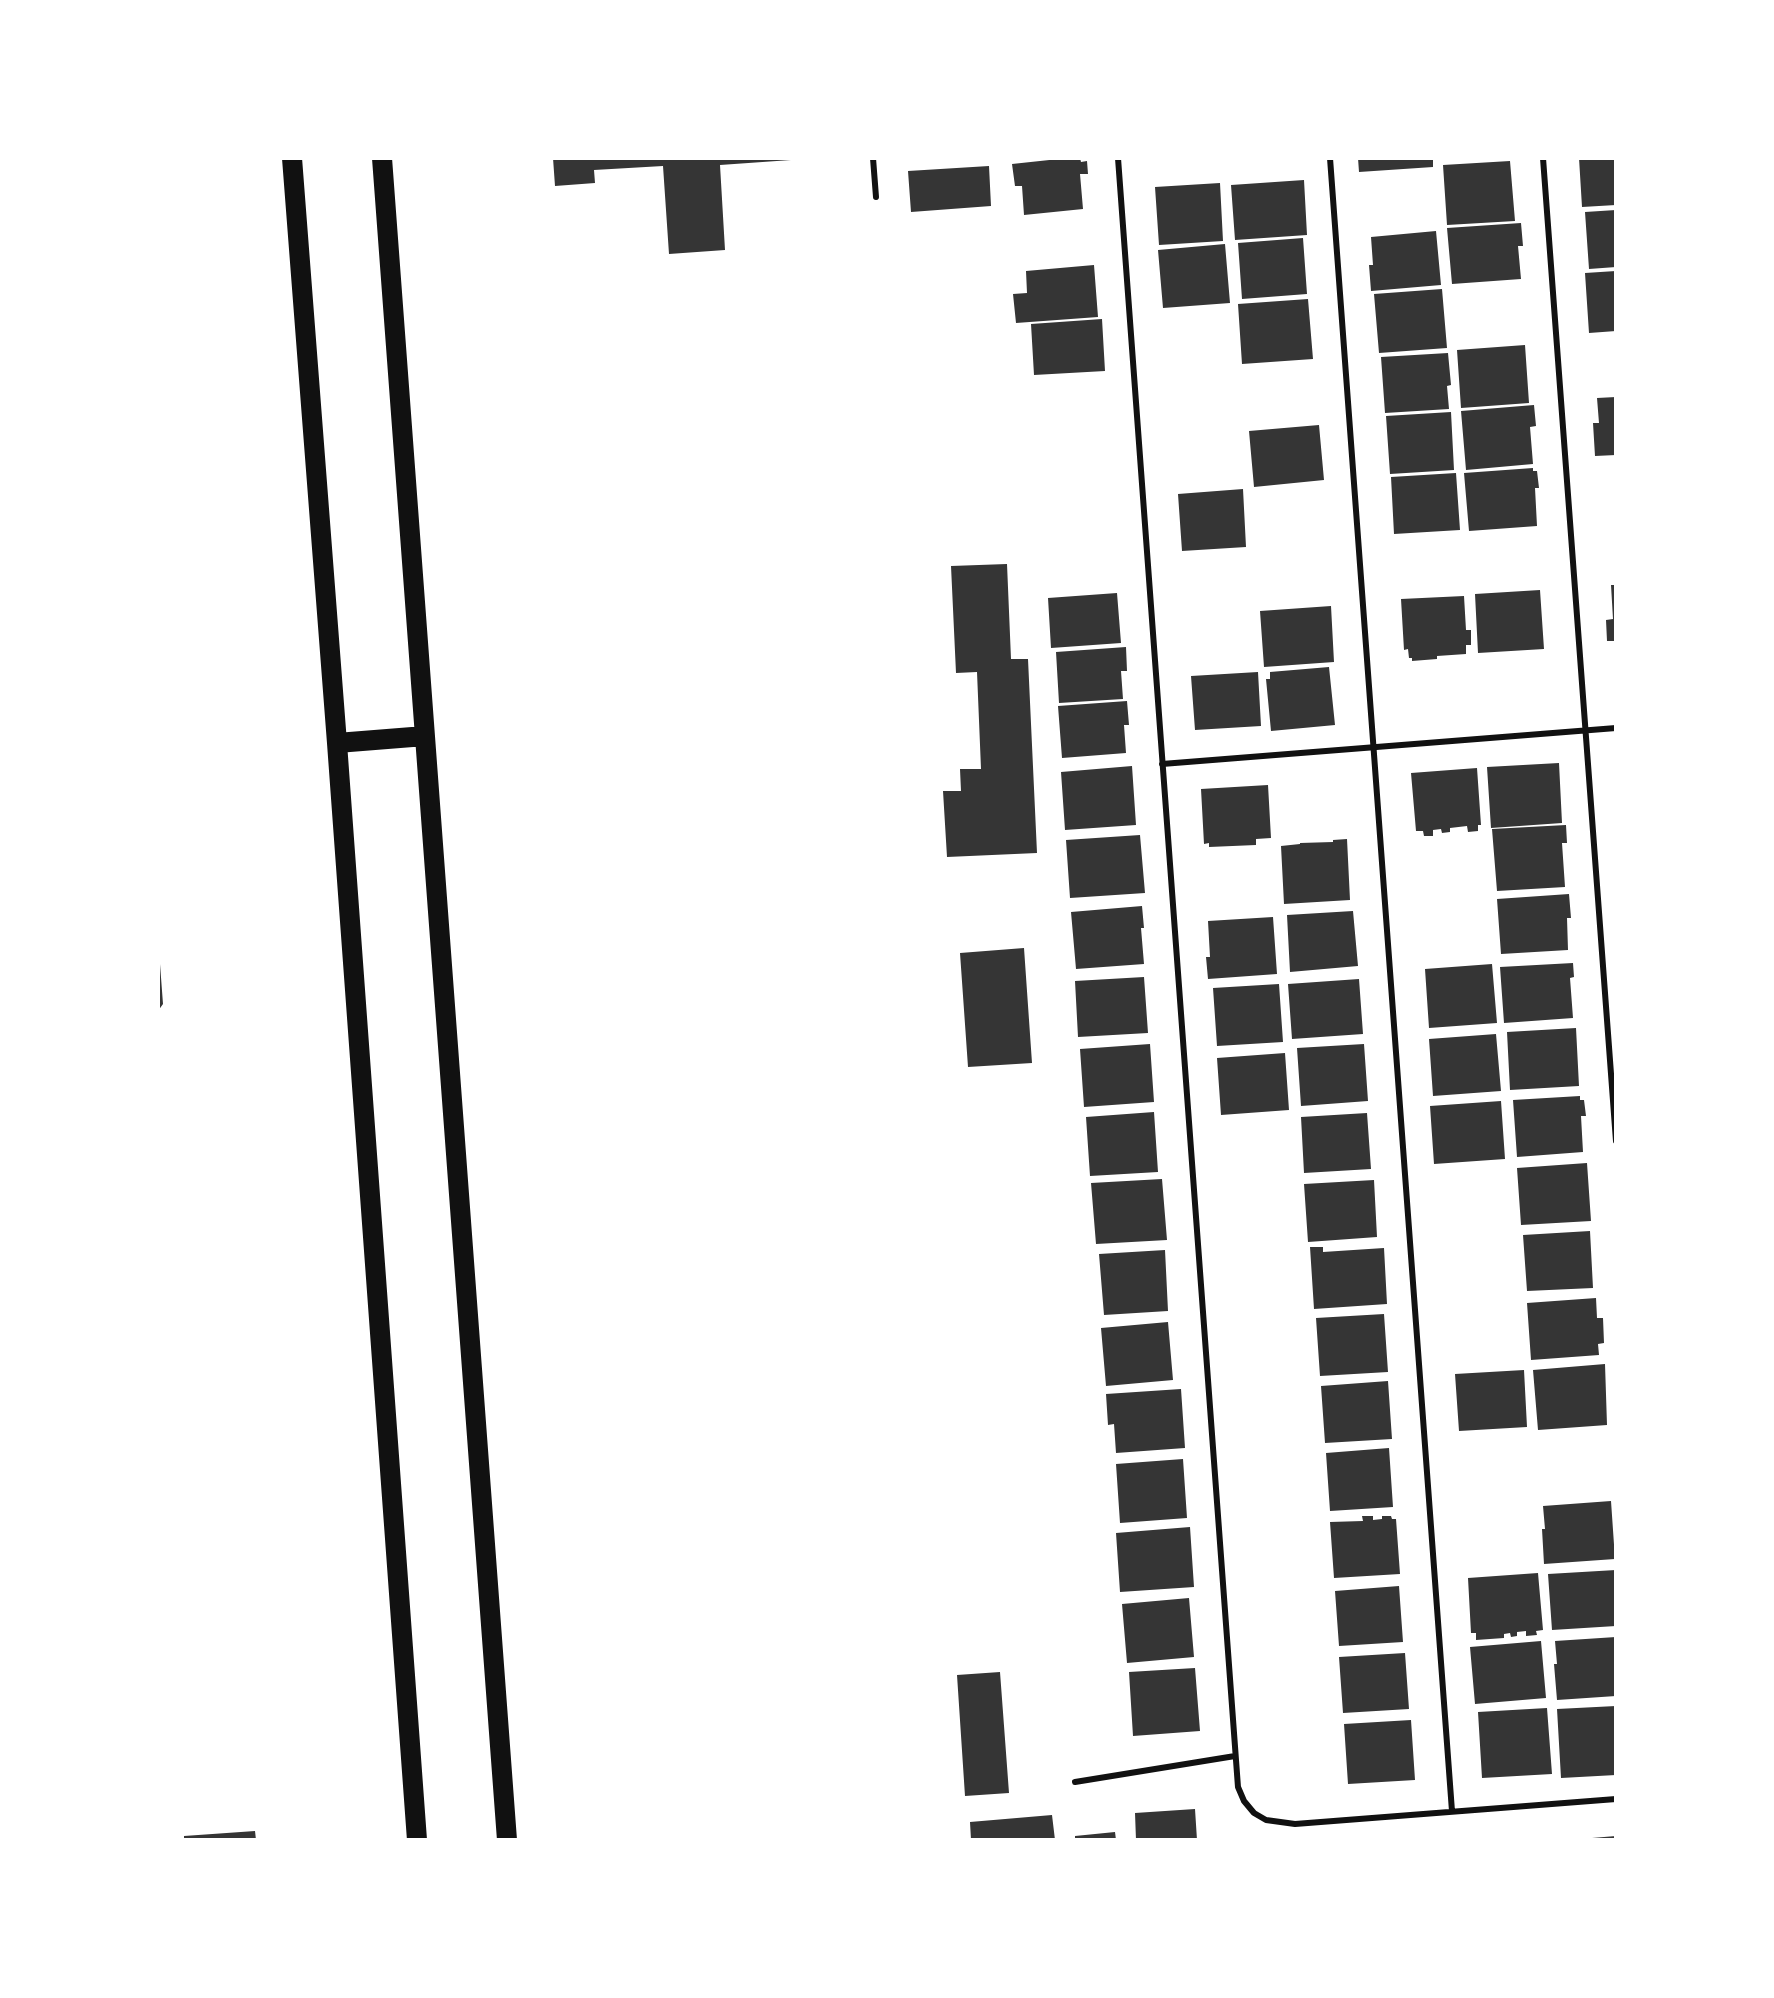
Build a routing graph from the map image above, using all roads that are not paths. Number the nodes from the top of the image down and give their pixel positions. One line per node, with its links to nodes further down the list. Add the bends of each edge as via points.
1 (292, 158): 11 (main road)
2 (382, 158): 10 (main road)
3 (873, 158): 7 (lane)
4 (1118, 158): 13 (lane)
5 (1330, 158): 12 (lane)
6 (1543, 158): 9 (lane)
7 (876, 197)
8 (1616, 728): 9 (lane)
9 (1586, 730): 12 (lane); 14 (lane)
10 (425, 736): 11 (main road); 20 (main road)
11 (337, 743): 19 (main road)
12 (1373, 748): 13 (lane); 18 (lane)
13 (1162, 764): 15 (lane)
14 (1616, 1141)
15 (1235, 1756): 16 (lane); 18 (lane, via 1244,1801 1266,1820 1295,1824)
16 (1075, 1782)
17 (1616, 1799): 18 (lane)
18 (1452, 1811)
19 (417, 1840)
20 (507, 1840)

